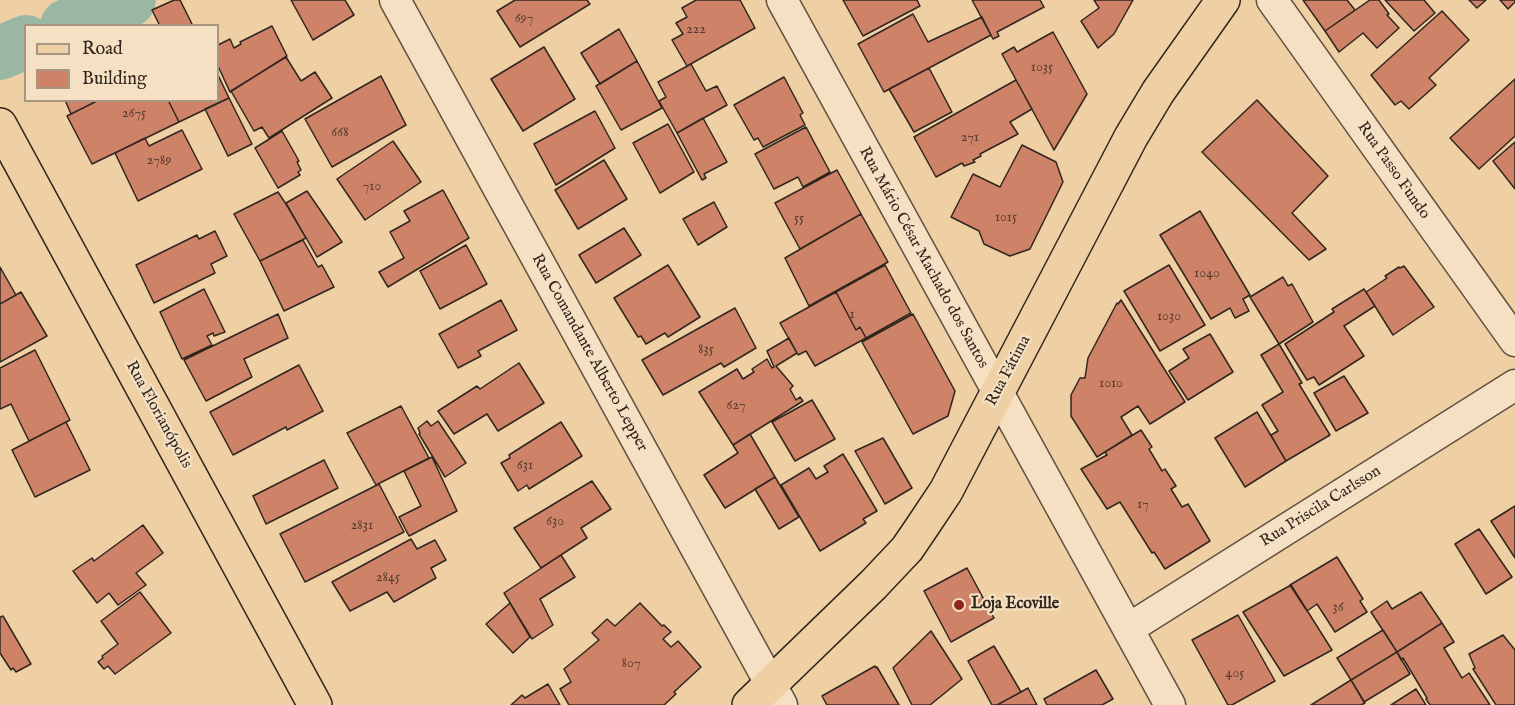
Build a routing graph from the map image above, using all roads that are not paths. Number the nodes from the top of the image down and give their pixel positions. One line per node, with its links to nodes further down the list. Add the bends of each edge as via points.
1 (395, 0): 10 (street, Rua Comandante Alberto Lepper)
2 (782, 0): 8 (street, Rua Mário César Machado dos Santos)
3 (1223, 0): 8 (main road, Rua Fátima, via 1131,137)
4 (1272, 0): 6 (street, Rua Passo Fundo)
5 (0, 125): 11 (main road, Rua Florianópolis)
6 (1515, 341)
7 (1515, 385): 9 (street, Rua Priscila Carlsson)
8 (998, 393): 9 (street, Rua Mário César Machado dos Santos); 10 (main road, Rua Fátima, via 946,491 907,549)
9 (1128, 629): 12 (street, Rua Mário César Machado dos Santos)
10 (767, 698)
11 (315, 705)
12 (1170, 705)

